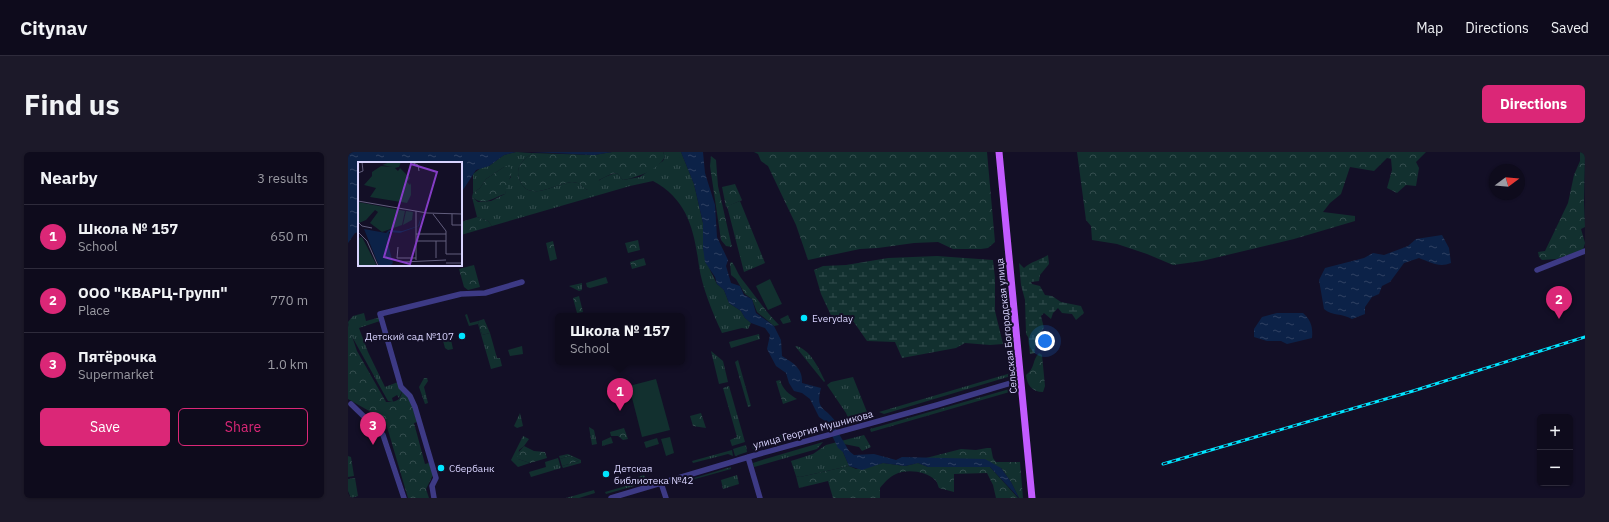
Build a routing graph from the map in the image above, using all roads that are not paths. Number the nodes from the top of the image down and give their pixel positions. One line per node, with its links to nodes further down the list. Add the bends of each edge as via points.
1 (999, 152): 5 (main road, Сельская Богородская улица)
2 (1585, 251): 3 (street)
3 (1537, 270)
4 (522, 282): 10 (street, via 485,293 461,294 380,314 401,387 413,401 417,413 436,478 432,486)
5 (1022, 380): 7 (street, улица Георгия Мушникова); 14 (main road, Сельская Богородская улица)
6 (351, 404): 9 (street, via 383,435)
7 (748, 457): 8 (street, улица Георгия Мушникова); 13 (street)
8 (661, 483): 11 (street, улица Георгия Мушникова); 12 (street)
9 (404, 498)
10 (434, 498)
11 (611, 498)
12 (666, 498)
13 (760, 498)
14 (1032, 498)

